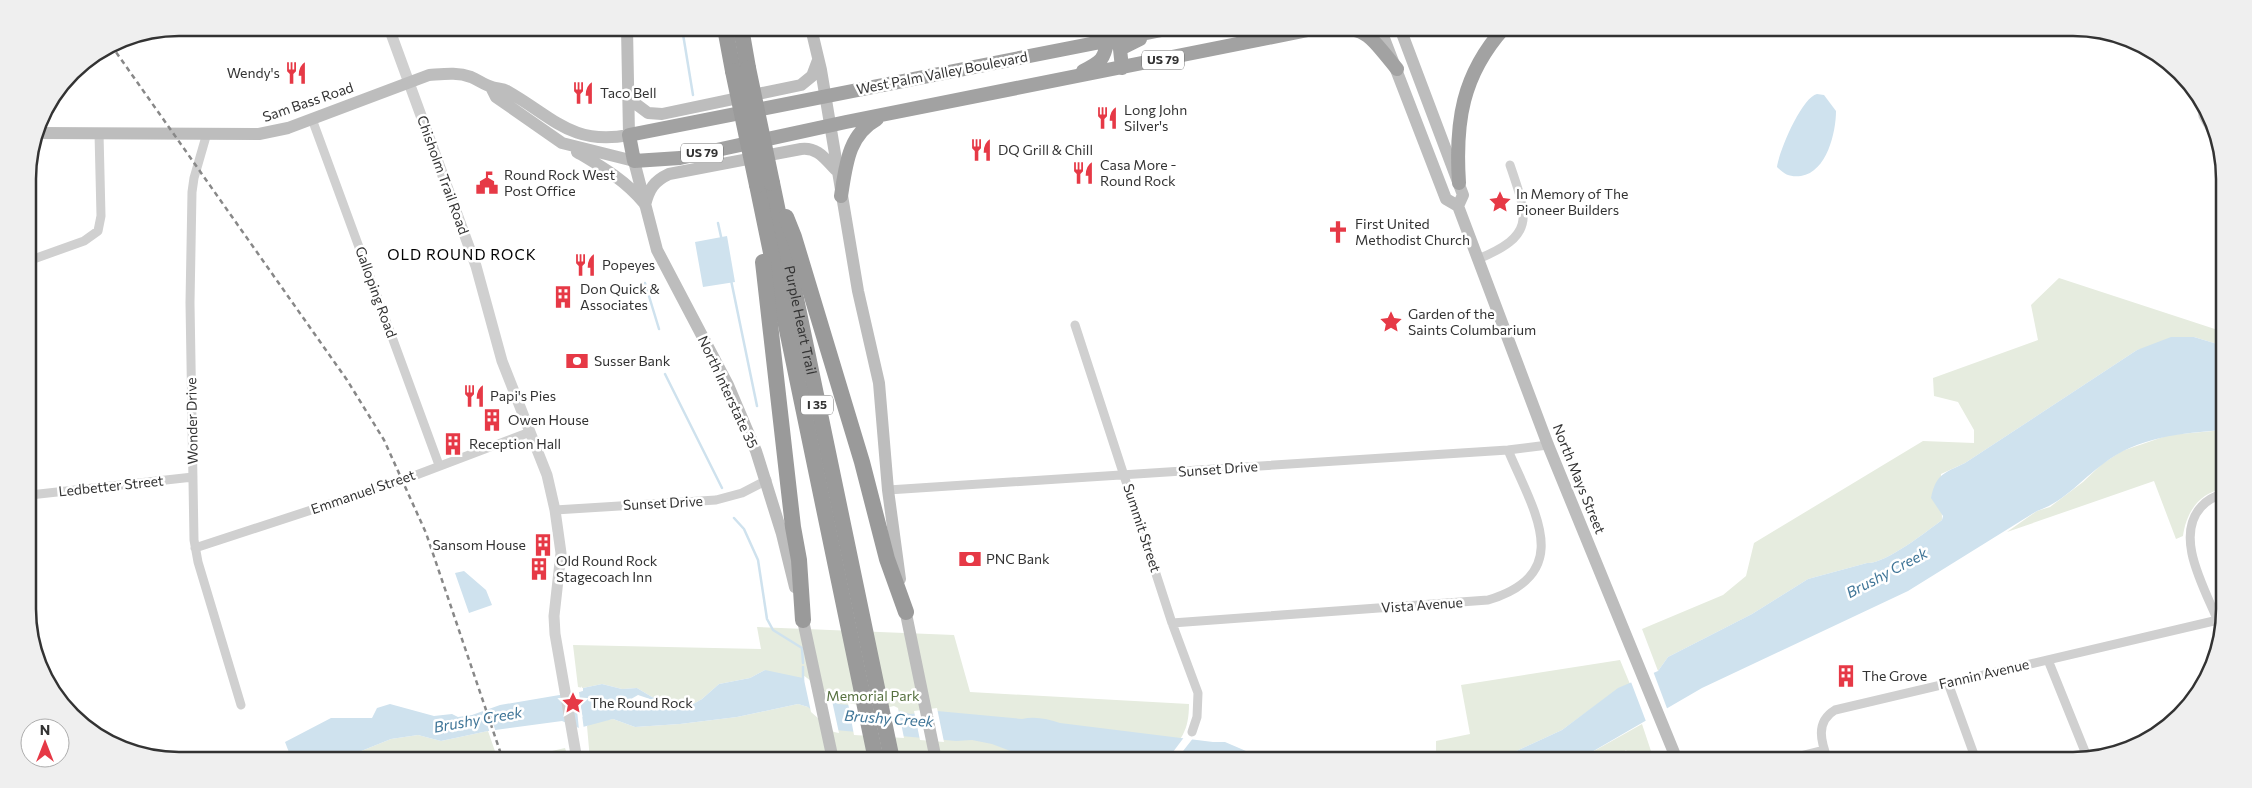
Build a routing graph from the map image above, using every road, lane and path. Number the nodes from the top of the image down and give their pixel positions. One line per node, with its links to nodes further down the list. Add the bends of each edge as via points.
1 (1122, 36): 13 (highway, West Palm Valley Boulevard / US 79)
2 (1148, 36): 15 (highway, via 1120,49)
3 (1276, 36): 15 (highway, West Palm Valley Boulevard / US 79)
4 (1368, 36): 17 (highway, West Palm Valley Boulevard)
5 (1383, 36): 17 (main road, North Mays Street)
6 (1403, 36): 34 (main road, North Mays Street)
7 (1498, 36): 34 (highway, via 1482,57 1464,96 1457,140)
8 (392, 37): 19 (street, Chisholm Trail Road)
9 (627, 37): 22 (main road, North Interstate 35)
10 (728, 37): 16 (highway, Purple Heart Trail / I 35)
11 (741, 37): 16 (highway, Purple Heart Trail / I 35)
12 (813, 37): 14 (main road)
13 (1108, 39): 18 (highway, via 1105,56 1099,63); 21 (highway, West Palm Valley Boulevard / US 79)
14 (818, 59): 21 (main road); 22 (main road, via 807,81 772,92 662,114 648,113)
15 (1122, 68): 18 (highway, West Palm Valley Boulevard / US 79)
16 (741, 69): 35 (highway, Purple Heart Trail / I 35, bridge)
17 (1397, 69): 38 (main road, North Mays Street, via 1446,199)
18 (1069, 78): 23 (highway, West Palm Valley Boulevard / US 79)
19 (408, 82): 20 (main road, Sam Bass Road, via 429,75 454,73 469,76); 24 (main road, Sam Bass Road); 42 (street, Chisholm Trail Road, via 476,266 502,361)
20 (491, 87): 29 (main road, Sam Bass Road, via 505,90 572,132 602,139); 30 (main road, Sam Bass Road, via 496,96)
21 (824, 96): 25 (main road); 29 (highway, West Palm Valley Boulevard / US 79)
22 (628, 98): 29 (main road, North Interstate 35)
23 (885, 114): 25 (highway, US 79); 36 (highway, via 865,127 853,142)
24 (312, 119): 28 (main road, Sam Bass Road, via 259,134); 45 (street, Galloping Road)
25 (829, 126): 31 (highway, US 79, via 680,158); 33 (main road)
26 (44, 132): 27 (main road, Sam Bass Road)
27 (99, 133): 28 (main road, Sam Bass Road); 39 (street, via 101,216 98,231 84,241)
28 (207, 133): 47 (street, Wonder Drive, via 192,192)
29 (629, 135): 31 (highway, North Interstate 35)
30 (562, 143): 31 (main road, Sam Bass Road); 37 (main road, via 614,175)
31 (634, 161): 37 (main road, North Interstate 35)
32 (1510, 165): 40 (street, via 1521,198 1522,225 1513,240 1498,251)
33 (836, 171): 36 (main road); 37 (main road, via 817,150 801,149 669,174 652,185)
34 (1459, 182): 38 (main road, North Mays Street, via 1463,195)
35 (764, 184): 55 (highway, via 794,237 862,462 886,559); 58 (highway, via 759,240 770,311); 59 (highway, Purple Heart Trail / I 35)
36 (841, 196): 49 (main road, via 879,383)
37 (645, 205): 48 (main road, North Interstate 35, via 658,250 728,384)
38 (1458, 206): 40 (main road, North Mays Street)
39 (37, 258)
40 (1478, 259): 43 (main road, North Mays Street)
41 (1075, 325): 46 (street, Summit Street)
42 (530, 432): 45 (street, Emmanuel Street); 52 (street, Chisholm Trail Road, via 545,468)
43 (1548, 445): 44 (street, Sunset Drive); 65 (main road, North Mays Street)
44 (1508, 450): 46 (street, Sunset Drive); 57 (street, Vista Avenue, via 1538,522 1543,545 1534,571 1514,591 1488,600)
45 (439, 466): 53 (street, Emmanuel Street)
46 (1125, 475): 49 (street, Sunset Drive); 57 (street, Summit Street)
47 (193, 477): 50 (street, Ledbetter Street); 53 (street, Wonder Drive)
48 (767, 480): 52 (street, Sunset Drive, via 742,494 716,500); 58 (main road, North Interstate 35)
49 (888, 490): 55 (main road)
50 (36, 494)
51 (2216, 497): 54 (street, via 2196,512 2189,537 2192,556)
52 (556, 510): 69 (street, Chisholm Trail Road, via 561,553 554,616)
53 (195, 548): 62 (street, Wonder Drive)
54 (2216, 614)
55 (907, 617): 73 (main road)
56 (2215, 621): 60 (street, Fannin Avenue)
57 (1172, 623): 63 (street, Summit Street, via 1198,693 1197,716)
58 (804, 624): 70 (main road, North Interstate 35)
59 (856, 627): 71 (highway, Purple Heart Trail / I 35); 72 (highway, Purple Heart Trail / I 35)
60 (2048, 660): 61 (street, Fannin Avenue); 68 (street)
61 (1948, 683): 64 (street, Fannin Avenue, via 1835,710 1822,723); 67 (street)
62 (241, 704)
63 (1192, 732)
64 (1824, 750): 66 (street)
65 (1673, 751)
66 (1819, 751)
67 (1973, 751)
68 (2085, 751)
69 (575, 752)
70 (831, 752)
71 (875, 752)
72 (890, 752)
73 (934, 752)

